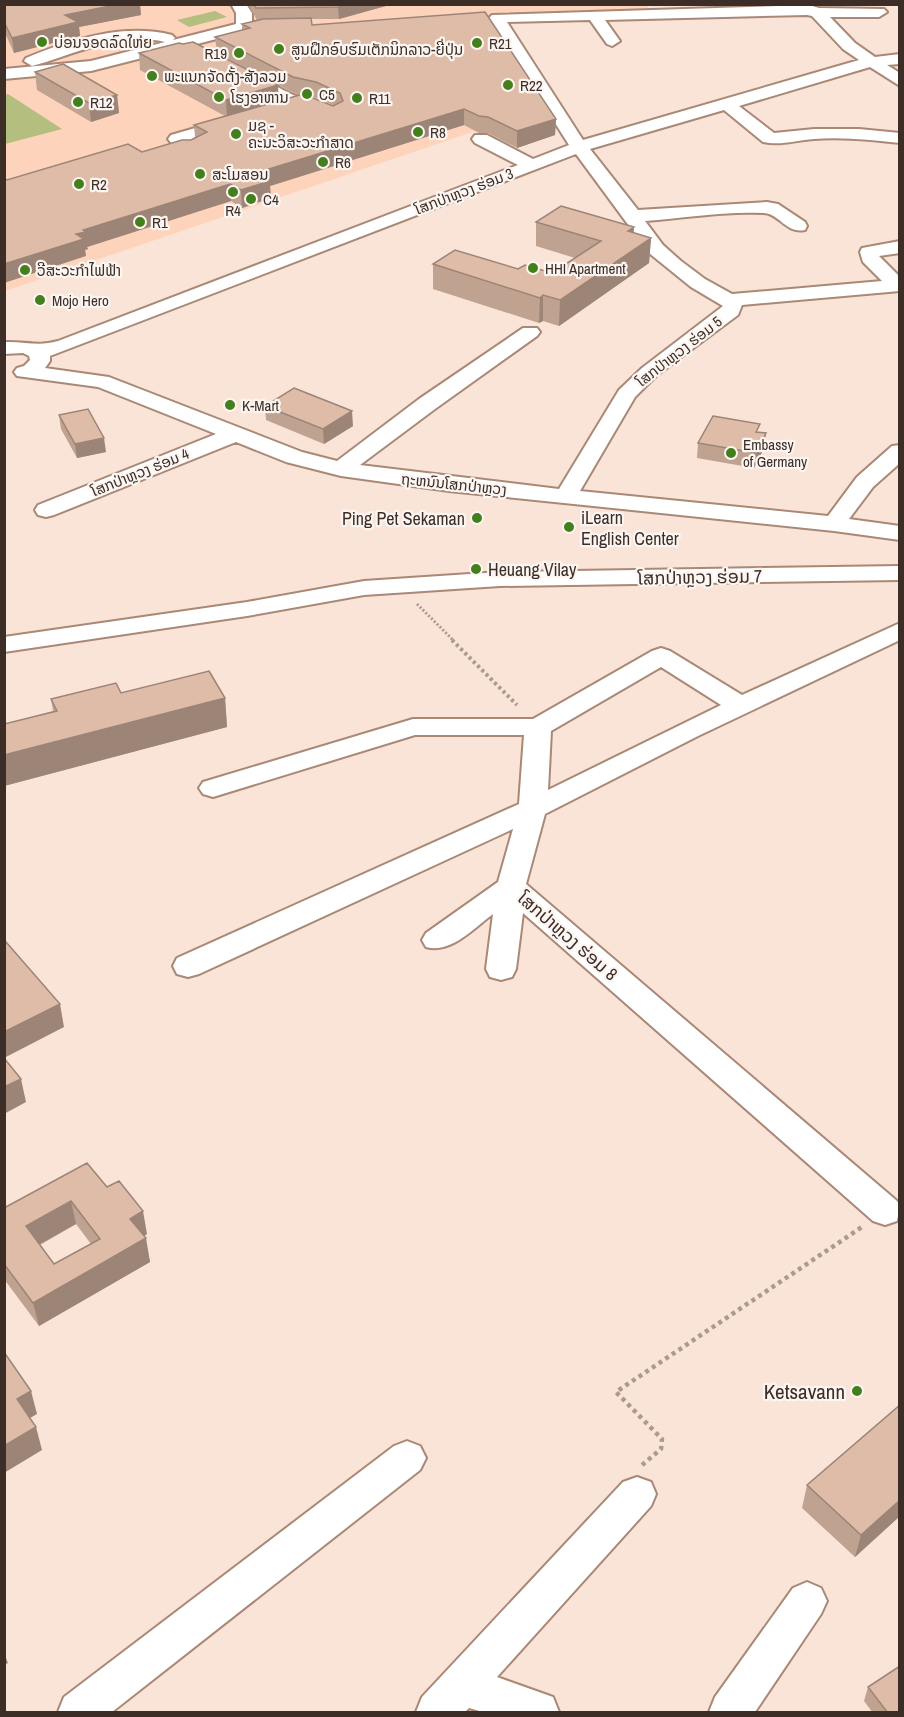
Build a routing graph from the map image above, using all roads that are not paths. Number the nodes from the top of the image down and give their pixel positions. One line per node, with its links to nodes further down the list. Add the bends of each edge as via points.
1 (238, 4): 9 (street, via 244,13)
2 (535, 4): 6 (street)
3 (662, 10): 5 (street); 7 (street)
4 (879, 12): 5 (street)
5 (817, 13): 14 (street)
6 (493, 14): 7 (street); 25 (street, ໂສກປ່າຫຼວງ ຮ່ອມ 5)
7 (595, 16): 10 (street)
8 (290, 26): 9 (street)
9 (244, 27): 11 (street)
10 (612, 41)
11 (179, 43): 12 (street); 16 (street, via 91,66); 16 (street, via 151,34 120,36 47,55)
12 (199, 53)
13 (900, 59): 14 (street, ໂສກປ່າຫຼວງ ຮ່ອມ 3)
14 (871, 62): 17 (street); 19 (street, ໂສກປ່າຫຼວງ ຮ່ອມ 3)
15 (228, 68): 18 (street)
16 (9, 71)
17 (900, 81)
18 (302, 103): 20 (street); 21 (street)
19 (725, 103): 23 (street, via 769,138 814,134); 25 (street, ໂສກປ່າຫຼວງ ຮ່ອມ 3)
20 (270, 112)
21 (334, 115)
22 (248, 118): 26 (street, via 177,139)
23 (900, 138)
24 (481, 139): 27 (street)
25 (579, 147): 27 (street, ໂສກປ່າຫຼວງ ຮ່ອມ 3); 28 (street, ໂສກປ່າຫຼວງ ຮ່ອມ 5)
26 (186, 150)
27 (532, 165): 35 (street, ໂສກປ່າຫຼວງ ຮ່ອມ 3)
28 (633, 216): 29 (street, via 767,207); 32 (street, ໂສກປ່າຫຼວງ ຮ່ອມ 5, via 656,249 674,266)
29 (798, 226)
30 (900, 247): 31 (street, via 869,252 870,258)
31 (898, 285): 32 (street)
32 (729, 300): 43 (street, ໂສກປ່າຫຼວງ ຮ່ອມ 5, via 731,310 626,394)
33 (530, 332): 40 (street)
34 (9, 345): 35 (street)
35 (40, 355): 36 (street, via 37,365); 37 (street)
36 (14, 373): 37 (street, ຖະຫນົນໂສກປ່າຫຼວງ)
37 (102, 381): 38 (street, ຖະຫນົນໂສກປ່າຫຼວງ)
38 (235, 434): 40 (street, ຖະຫນົນໂສກປ່າຫຼວງ, via 294,457); 44 (street, ໂສກປ່າຫຼວງ ຮ່ອມ 4)
39 (900, 451): 42 (street)
40 (341, 469): 43 (street, ຖະຫນົນໂສກປ່າຫຼວງ)
41 (900, 475): 42 (street)
42 (865, 482): 45 (street)
43 (566, 496): 45 (street, ຖະຫນົນໂສກປ່າຫຼວງ)
44 (46, 510)
45 (834, 524): 46 (street, ຖະຫນົນໂສກປ່າຫຼວງ)
46 (900, 533)
47 (900, 573): 49 (street, ໂສກປ່າຫຼວງ ຮ່ອມ 7, via 500,579 364,588)
48 (900, 630): 50 (street)
49 (4, 645)
50 (741, 706): 51 (street, via 661,657); 53 (street)
51 (538, 727): 52 (street, via 413,728); 53 (street, ໂສກປ່າຫຼວງ ຮ່ອມ 8)
52 (213, 788)
53 (533, 808): 54 (street, ໂສກປ່າຫຼວງ ຮ່ອມ 8); 56 (street)
54 (511, 887): 55 (street); 57 (street); 58 (street, ໂສກປ່າຫຼວງ ຮ່ອມ 8)
55 (437, 940)
56 (188, 966)
57 (501, 969)
58 (885, 1211)
59 (407, 1458): 63 (street)
60 (637, 1494): 62 (street)
61 (807, 1601): 65 (street)
62 (450, 1699): 64 (street)
63 (79, 1713)
64 (538, 1713)
65 (730, 1713)

